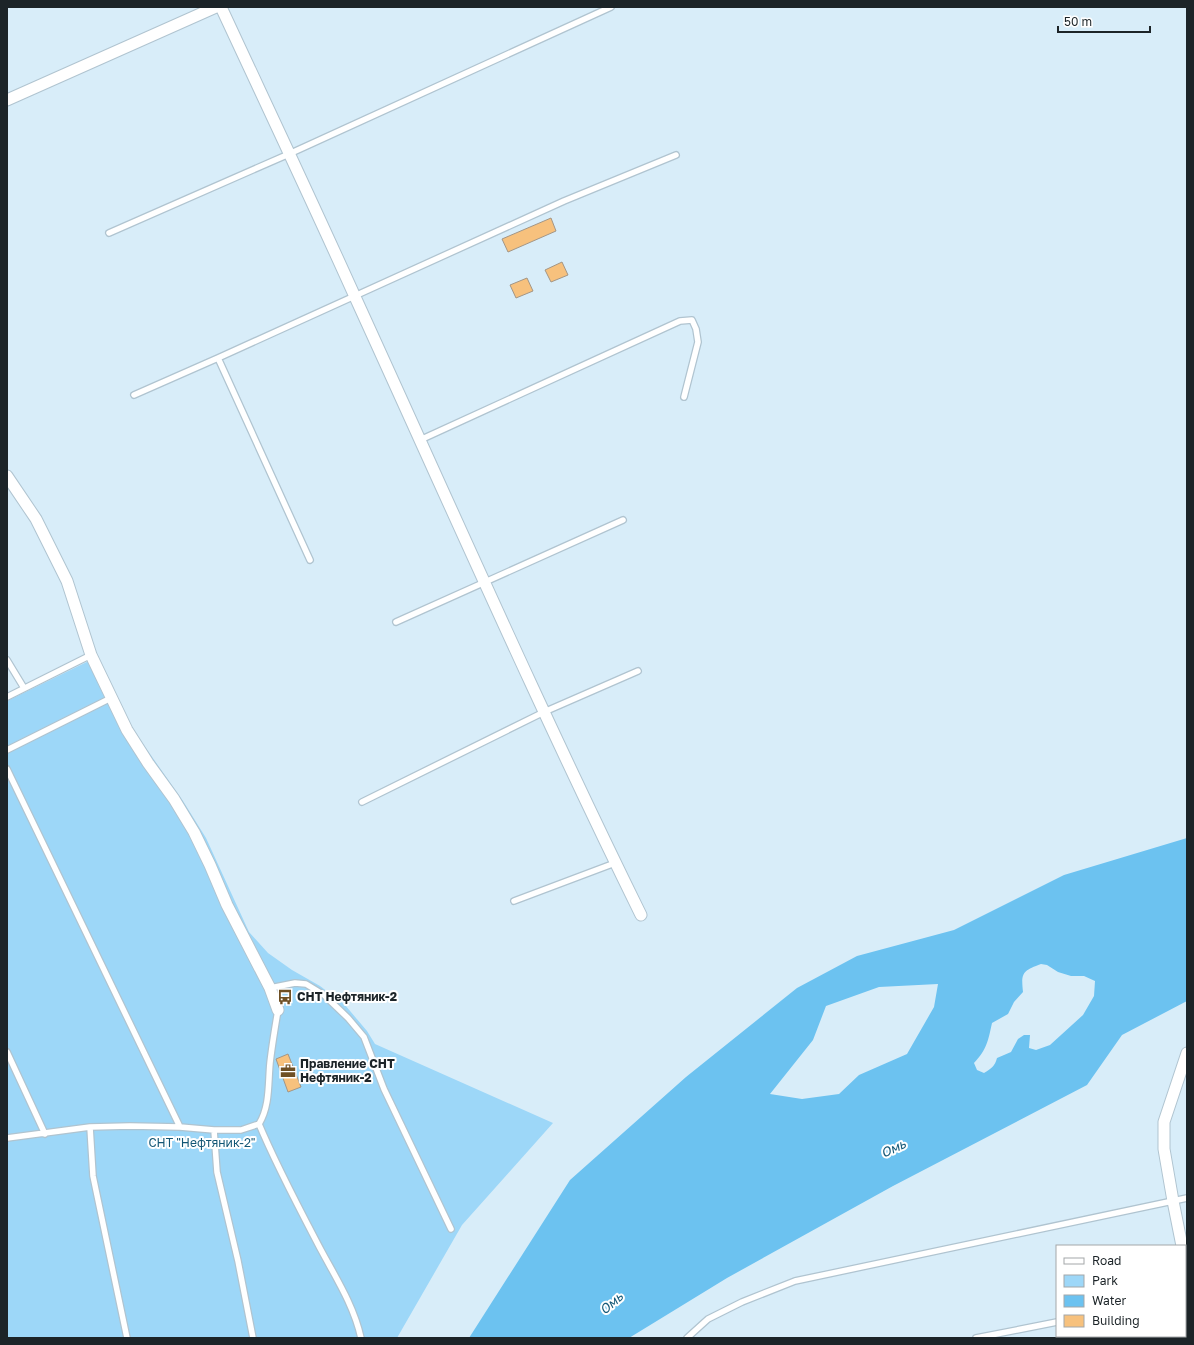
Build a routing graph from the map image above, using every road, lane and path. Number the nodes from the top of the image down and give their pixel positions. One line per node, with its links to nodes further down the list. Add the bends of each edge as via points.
1 (216, 7): 4 (street)
2 (220, 7): 5 (street)
3 (610, 7): 5 (lane)
4 (7, 100)
5 (289, 154): 7 (lane); 8 (street)
6 (676, 155): 8 (lane, via 564,201)
7 (109, 234)
8 (355, 296): 9 (lane); 12 (street)
9 (218, 358): 10 (lane); 15 (lane)
10 (134, 395)
11 (684, 397): 12 (lane, via 698,342 692,320 680,321)
12 (420, 440): 16 (street)
13 (7, 476): 18 (street, via 36,519 64,574)
14 (623, 520): 16 (lane)
15 (310, 560)
16 (484, 583): 17 (lane); 24 (street)
17 (396, 622)
18 (91, 655): 21 (lane); 23 (street)
19 (7, 660): 21 (lane)
20 (638, 671): 24 (lane)
21 (24, 688): 22 (lane)
22 (7, 696)
23 (111, 698): 25 (lane); 31 (street, via 127,730 194,832 227,905)
24 (544, 712): 27 (lane); 28 (street)
25 (7, 750)
26 (7, 769): 37 (lane)
27 (362, 802)
28 (616, 863): 29 (lane); 30 (street)
29 (514, 901)
30 (641, 914)
31 (270, 988): 32 (street); 43 (lane, via 295,983 306,984 324,996 364,1037 384,1089)
32 (278, 1010): 35 (lane, via 266,1107)
33 (7, 1052): 39 (lane)
34 (1187, 1053): 42 (street, via 1164,1122 1164,1149)
35 (259, 1124): 38 (lane, via 241,1130); 48 (lane, via 293,1198 350,1305)
36 (90, 1127): 37 (lane); 39 (lane); 46 (lane, via 93,1176)
37 (180, 1127): 38 (lane)
38 (214, 1130): 47 (lane, via 217,1172)
39 (46, 1134): 40 (lane)
40 (7, 1138)
41 (1187, 1198): 42 (lane)
42 (1173, 1201): 44 (street); 49 (lane, via 795,1281 708,1319)
43 (451, 1229)
44 (1182, 1245)
45 (1056, 1322): 50 (lane)
46 (127, 1338)
47 (254, 1338)
48 (362, 1338)
49 (687, 1338)
50 (976, 1338)

